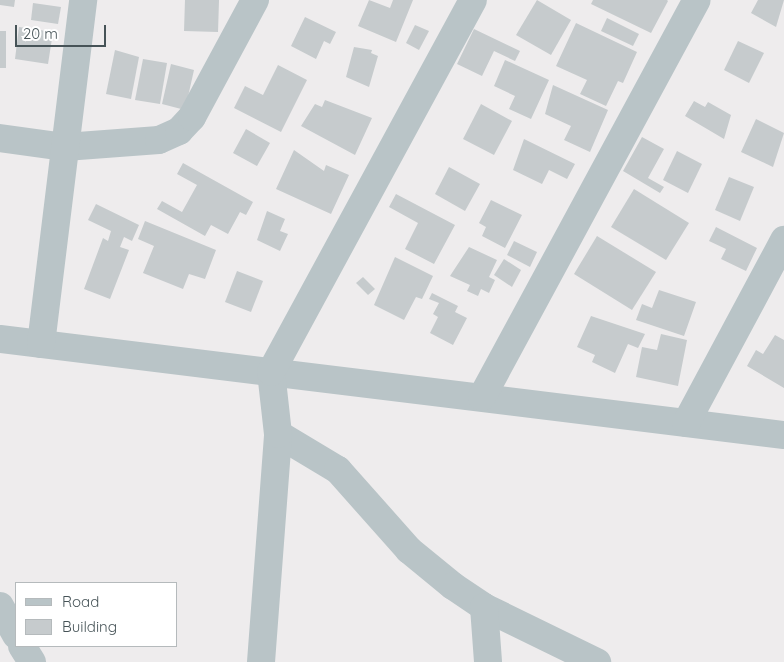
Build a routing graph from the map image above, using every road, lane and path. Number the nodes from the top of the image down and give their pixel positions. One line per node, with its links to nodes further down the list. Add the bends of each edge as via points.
1 (83, 0): 6 (street)
2 (254, 0): 6 (street, via 192,117 179,131 159,140)
3 (473, 0): 10 (street)
4 (697, 0): 11 (street)
5 (0, 138): 6 (street)
6 (65, 147): 9 (street)
7 (784, 240): 12 (street)
8 (0, 339): 9 (street)
9 (41, 344): 10 (street)
10 (271, 372): 11 (street); 13 (street)
11 (482, 398): 12 (street)
12 (686, 423): 14 (street)
13 (278, 434): 16 (street, via 338,470 409,550); 20 (street)
14 (784, 435)
15 (0, 606): 17 (street)
16 (484, 607): 21 (street); 22 (street)
17 (15, 633)
18 (23, 647): 19 (street)
19 (32, 662)
20 (261, 662)
21 (488, 662)
22 (597, 662)

